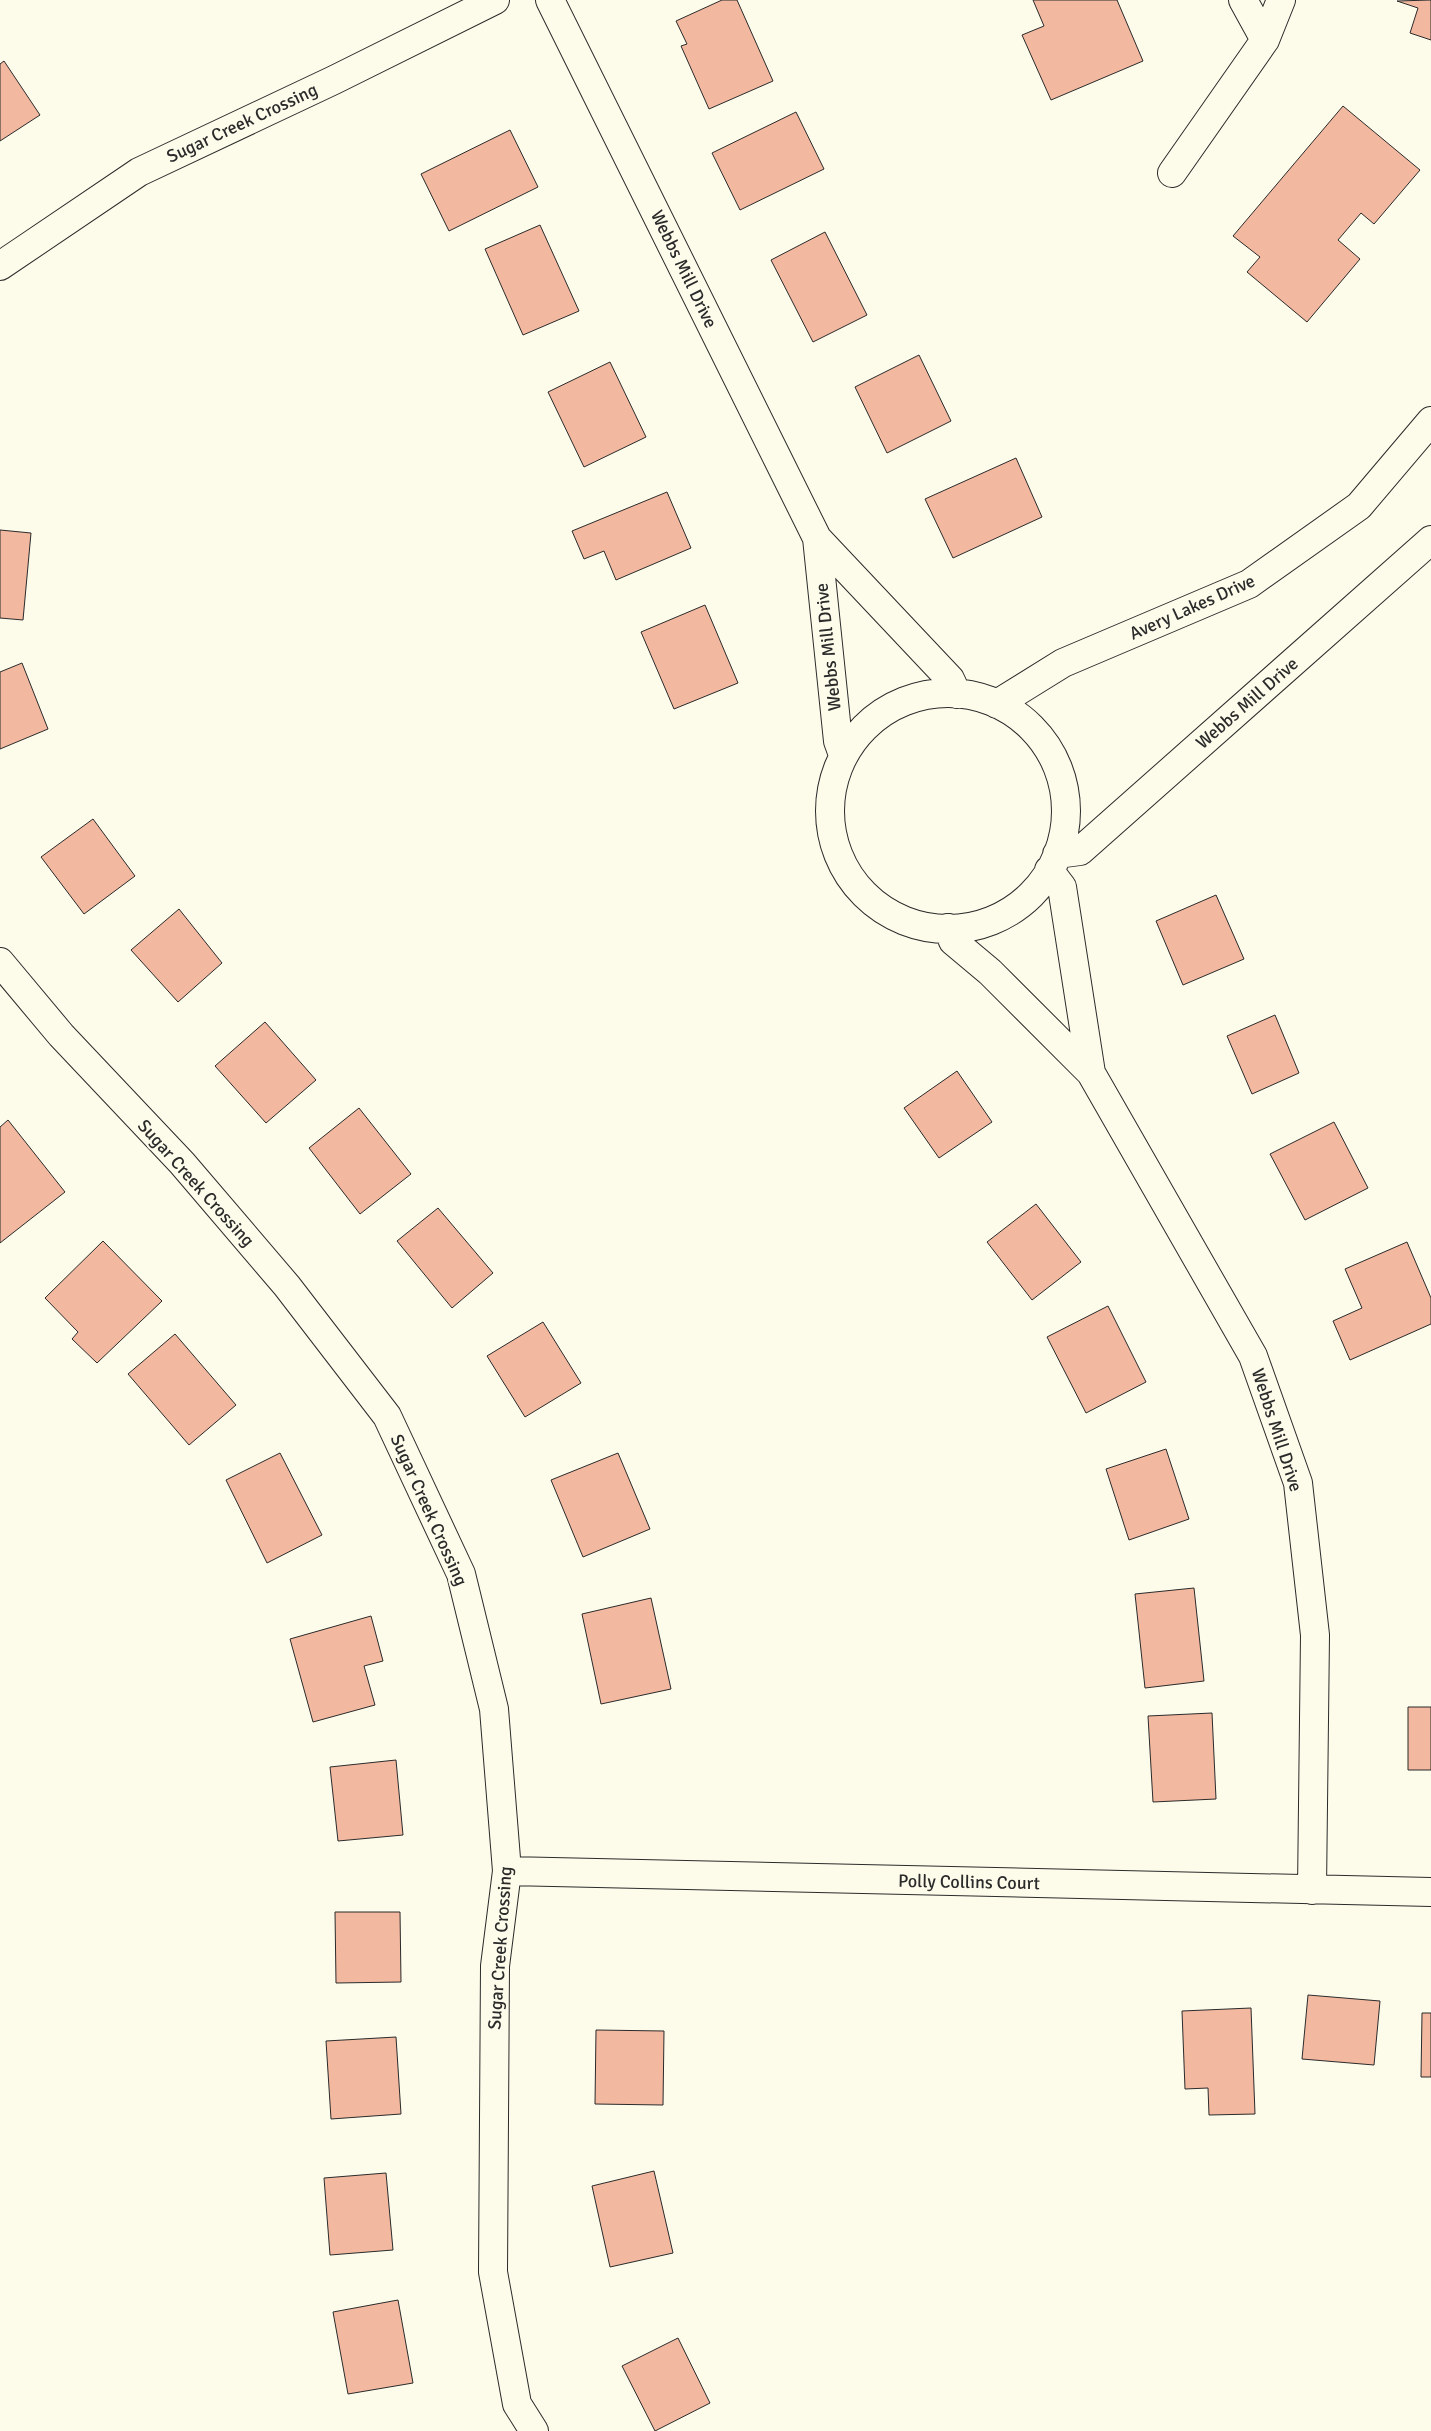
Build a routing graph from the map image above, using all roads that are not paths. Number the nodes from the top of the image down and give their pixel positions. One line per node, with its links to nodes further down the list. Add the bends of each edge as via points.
1 (495, 0): 7 (street, Sugar Creek Crossing, via 139,172)
2 (550, 0): 9 (street, Webbs Mill Drive)
3 (1242, 0): 5 (street)
4 (1281, 0): 5 (street)
5 (1265, 40): 6 (street)
6 (1172, 174)
7 (0, 266)
8 (1431, 421): 12 (street, Avery Lakes Drive, via 1359,506 1249,584 1063,663)
9 (817, 538): 11 (street, Webbs Mill Drive, via 950,679); 13 (street, Webbs Mill Drive, via 838,741)
10 (1431, 540): 14 (street, Webbs Mill Drive, via 1080,851)
11 (957, 694): 12 (street, via 970,694); 13 (street, via 933,693 896,704 866,725)
12 (997, 704): 14 (street, via 1006,706 1035,730 1056,760 1066,800 1063,841)
13 (843, 755): 15 (street, via 830,800 830,828 841,864 866,896 899,920)
14 (1053, 862): 15 (street, via 1046,878 1017,907 980,925); 17 (street, Webbs Mill Drive, via 1062,887)
15 (948, 928): 17 (street, Webbs Mill Drive, via 953,941 990,972)
16 (0, 962): 18 (street, Sugar Creek Crossing, via 61,1035 182,1163 275,1272 387,1416 461,1574 494,1710)
17 (1091, 1073): 19 (street, Webbs Mill Drive, via 1253,1356 1298,1483 1315,1635)
18 (507, 1871): 19 (street, Polly Collins Court); 21 (street, Sugar Creek Crossing, via 495,1966 493,2272 517,2404)
19 (1312, 1890): 20 (street, Polly Collins Court)
20 (1431, 1892)
21 (534, 2431)

